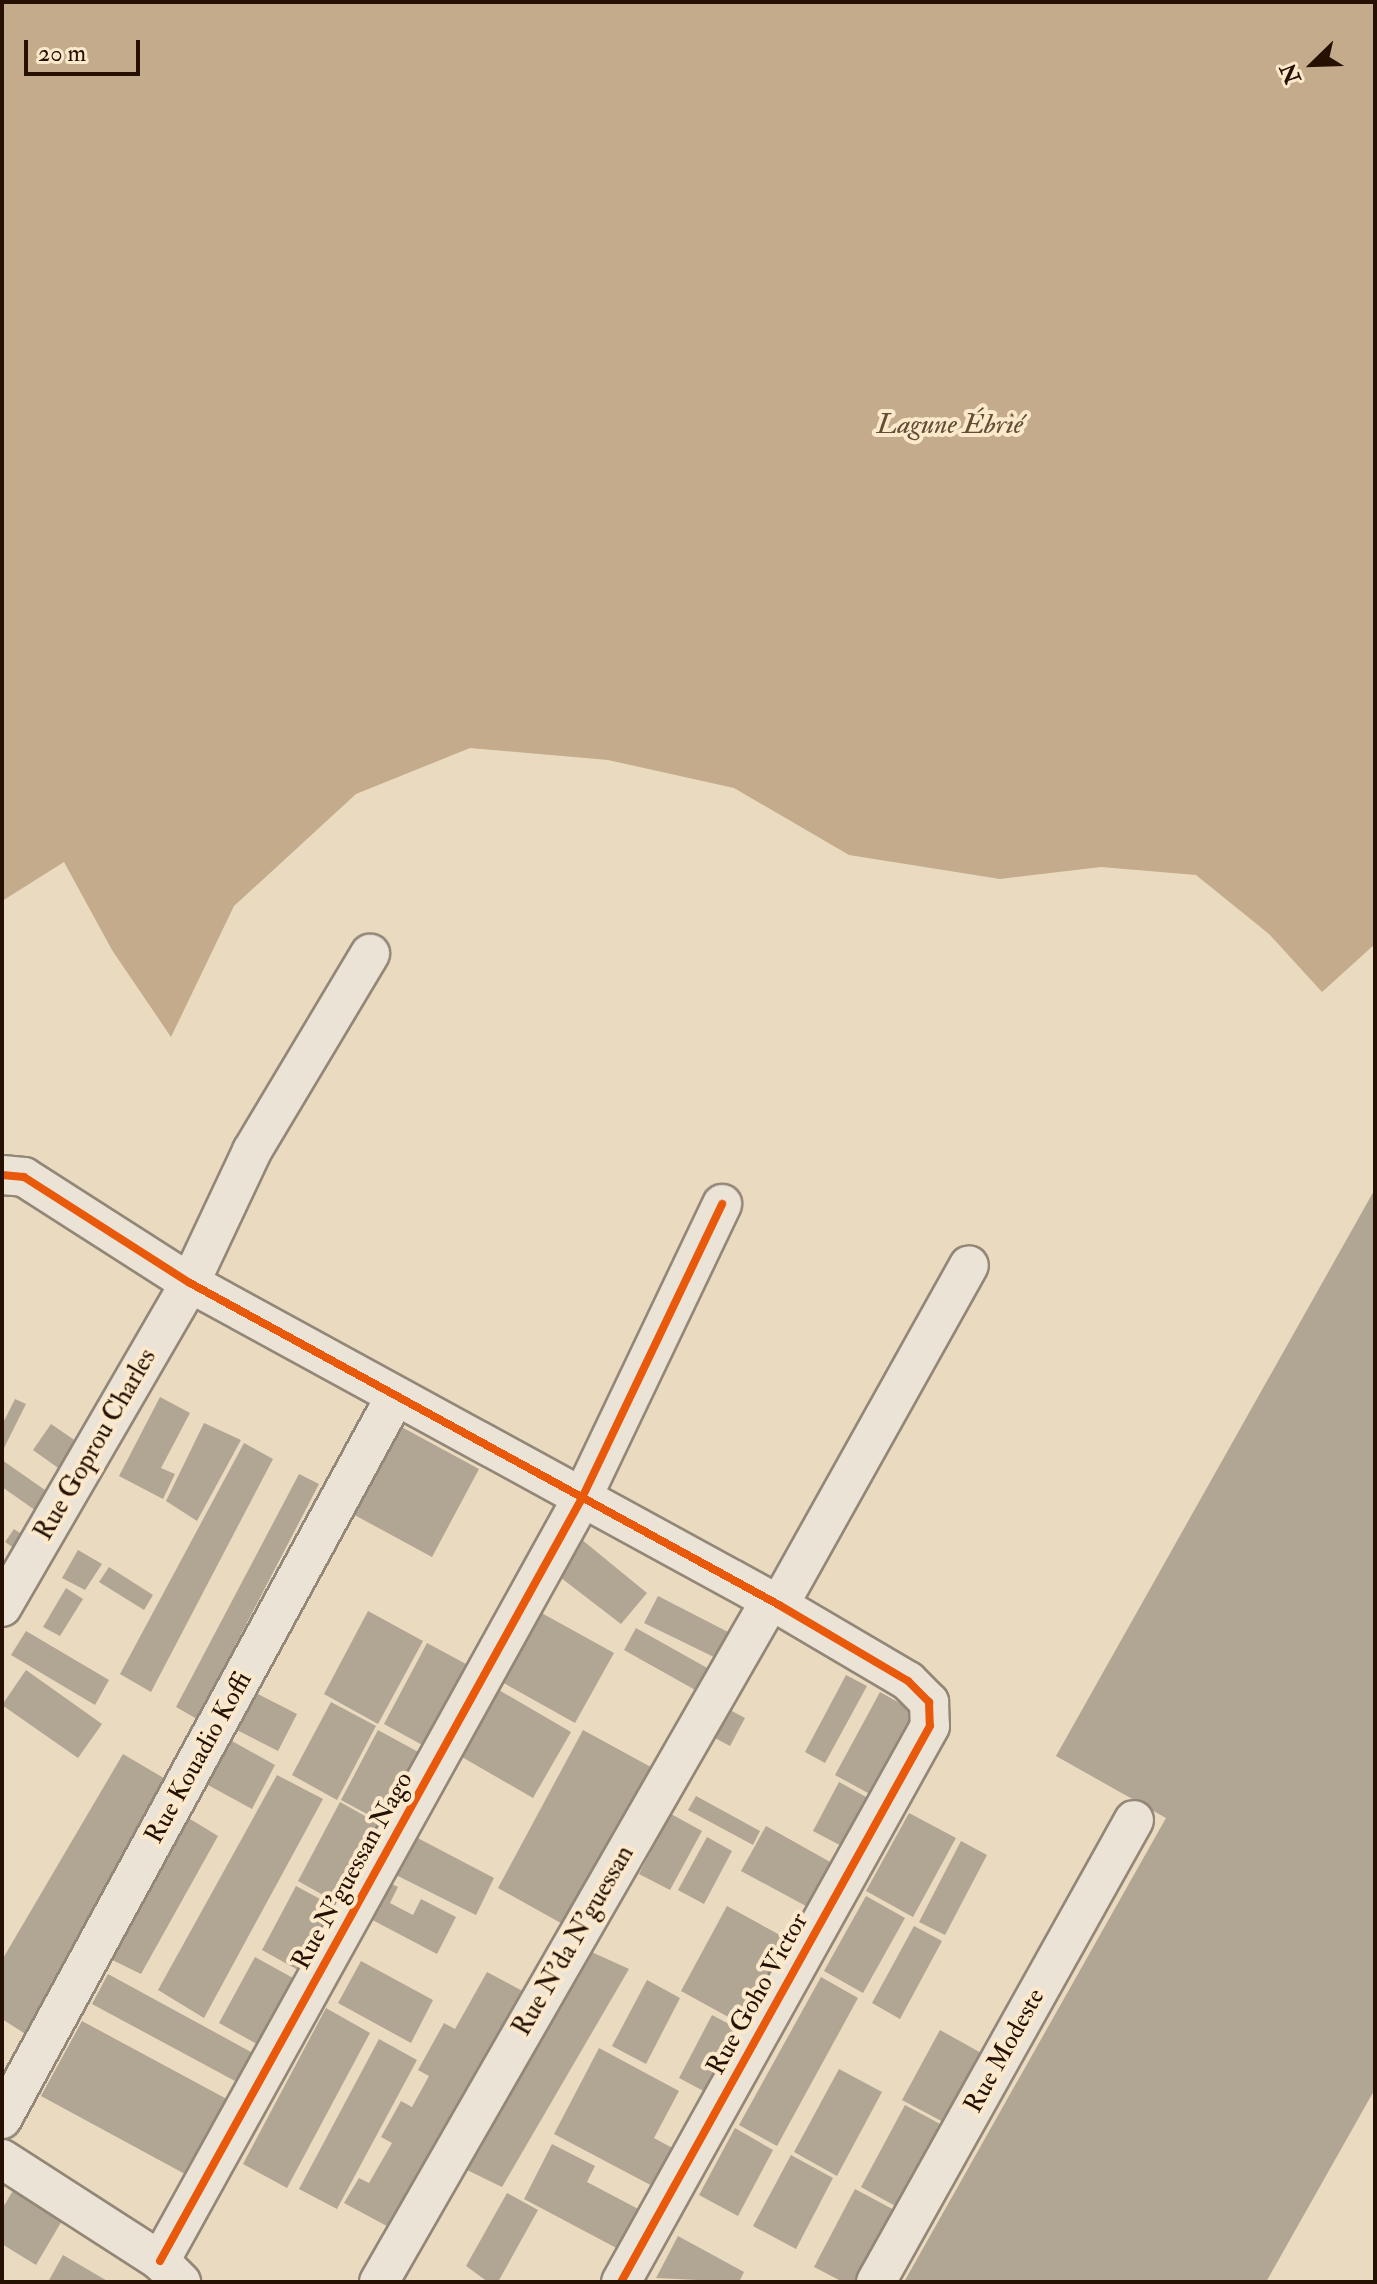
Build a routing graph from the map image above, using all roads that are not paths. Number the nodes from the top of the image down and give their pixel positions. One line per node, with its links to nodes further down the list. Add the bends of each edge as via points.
1 (370, 954): 5 (street, Rue Goprou Charles, via 252,1151)
2 (2, 1175): 5 (street, via 24,1177)
3 (722, 1204): 7 (street, Rue N'guessan Nago)
4 (969, 1265): 8 (street, Rue N'da N'guessan)
5 (190, 1283): 6 (street); 9 (street, Rue Goprou Charles)
6 (395, 1397): 7 (street); 11 (street, Rue Kouadio Koffi)
7 (581, 1500): 8 (street); 13 (street, Rue N'guessan Nago)
8 (774, 1603): 14 (street, Rue N'da N'guessan); 15 (street, Rue Goho Victor, via 920,1691 929,1702 930,1726)
9 (2, 1607)
10 (1134, 1820): 16 (street, Rue Modeste)
11 (2, 2119)
12 (2, 2159): 13 (street)
13 (170, 2271)
14 (379, 2282)
15 (621, 2282)
16 (876, 2282)

